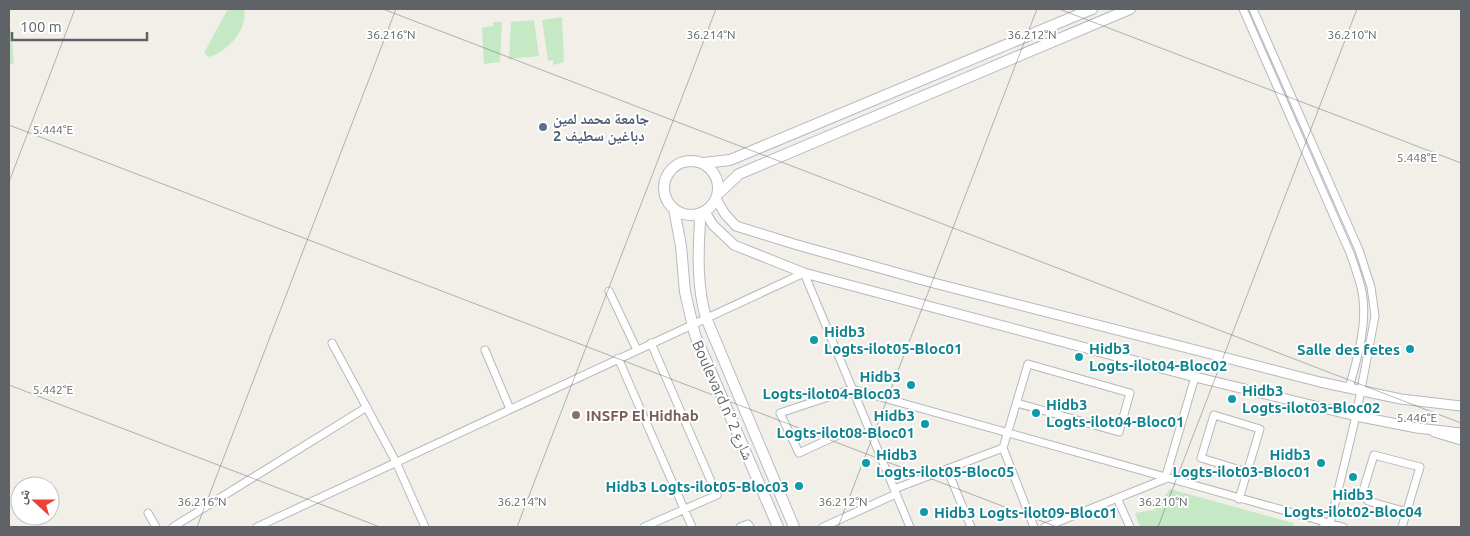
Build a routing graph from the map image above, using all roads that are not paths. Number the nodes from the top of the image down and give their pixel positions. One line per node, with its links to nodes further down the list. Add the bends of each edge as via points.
1 (1092, 9): 5 (main road, via 730,160)
2 (1130, 9): 6 (main road, via 739,174)
3 (1243, 9): 19 (street, via 1350,253 1362,288 1364,317)
4 (1253, 9): 21 (street, via 1359,250 1371,287 1375,316)
5 (704, 163): 6 (main road, via 716,174); 7 (main road, via 680,162 667,175 664,194)
6 (718, 195): 8 (main road); 19 (street, via 725,214 736,226 794,244 926,281)
7 (674, 209): 8 (main road, via 682,214); 12 (main road, Boulevard n° شارع 2)
8 (701, 213): 9 (street, via 734,244); 11 (main road, Boulevard n° شارع 2, via 698,275)
9 (804, 273): 11 (street); 18 (street); 20 (street)
10 (609, 291): 16 (street)
11 (706, 318): 12 (street); 55 (main road, Boulevard n° شارع 2)
12 (692, 324): 14 (street); 54 (main road, Boulevard n° شارع 2, via 707,368)
13 (332, 343): 24 (street)
14 (651, 343): 16 (street); 40 (street, via 717,495)
15 (484, 350): 25 (street)
16 (637, 350): 17 (street)
17 (618, 358): 25 (street); 40 (street)
18 (1195, 377): 26 (street); 36 (street)
19 (1349, 388): 21 (street)
20 (852, 389): 29 (street); 30 (street, via 780,413 799,454); 37 (street)
21 (1360, 391): 23 (street); 26 (street)
22 (1017, 403): 22 (street, via 1028,364 1130,393 1119,432); 29 (street)
23 (1461, 406)
24 (367, 407): 33 (street); 46 (street)
25 (510, 409): 33 (street)
26 (1356, 416): 27 (street); 44 (street)
27 (1417, 428): 28 (street); 31 (street)
28 (1461, 432)
29 (1008, 433): 32 (street); 36 (street)
30 (836, 436)
31 (1461, 441)
32 (1003, 448): 34 (street); 59 (street)
33 (396, 462): 43 (street); 49 (street)
34 (948, 469): 37 (street); 58 (street)
35 (1247, 472): 35 (street, via 1260,429 1214,415 1201,458); 39 (street)
36 (1166, 479): 38 (street); 39 (street)
37 (895, 492): 56 (street); 57 (street)
38 (1117, 498): 60 (street); 61 (street)
39 (1239, 499): 44 (street)
40 (684, 509): 50 (street); 51 (street)
41 (1407, 512): 41 (street, via 1420,467 1374,455 1362,494 1368,501); 64 (street)
42 (148, 513): 45 (street)
43 (277, 518): 47 (street); 48 (street)
44 (1330, 524): 62 (street); 63 (street)
45 (156, 527)
46 (173, 527)
47 (257, 527)
48 (280, 527)
49 (425, 527)
50 (644, 527)
51 (692, 527)
52 (740, 527): 53 (street, via 748,524)
53 (750, 527)
54 (778, 527)
55 (794, 527)
56 (823, 527)
57 (910, 527)
58 (971, 527)
59 (1034, 527)
60 (1045, 527)
61 (1130, 527)
62 (1323, 527)
63 (1343, 527)
64 (1402, 527)

